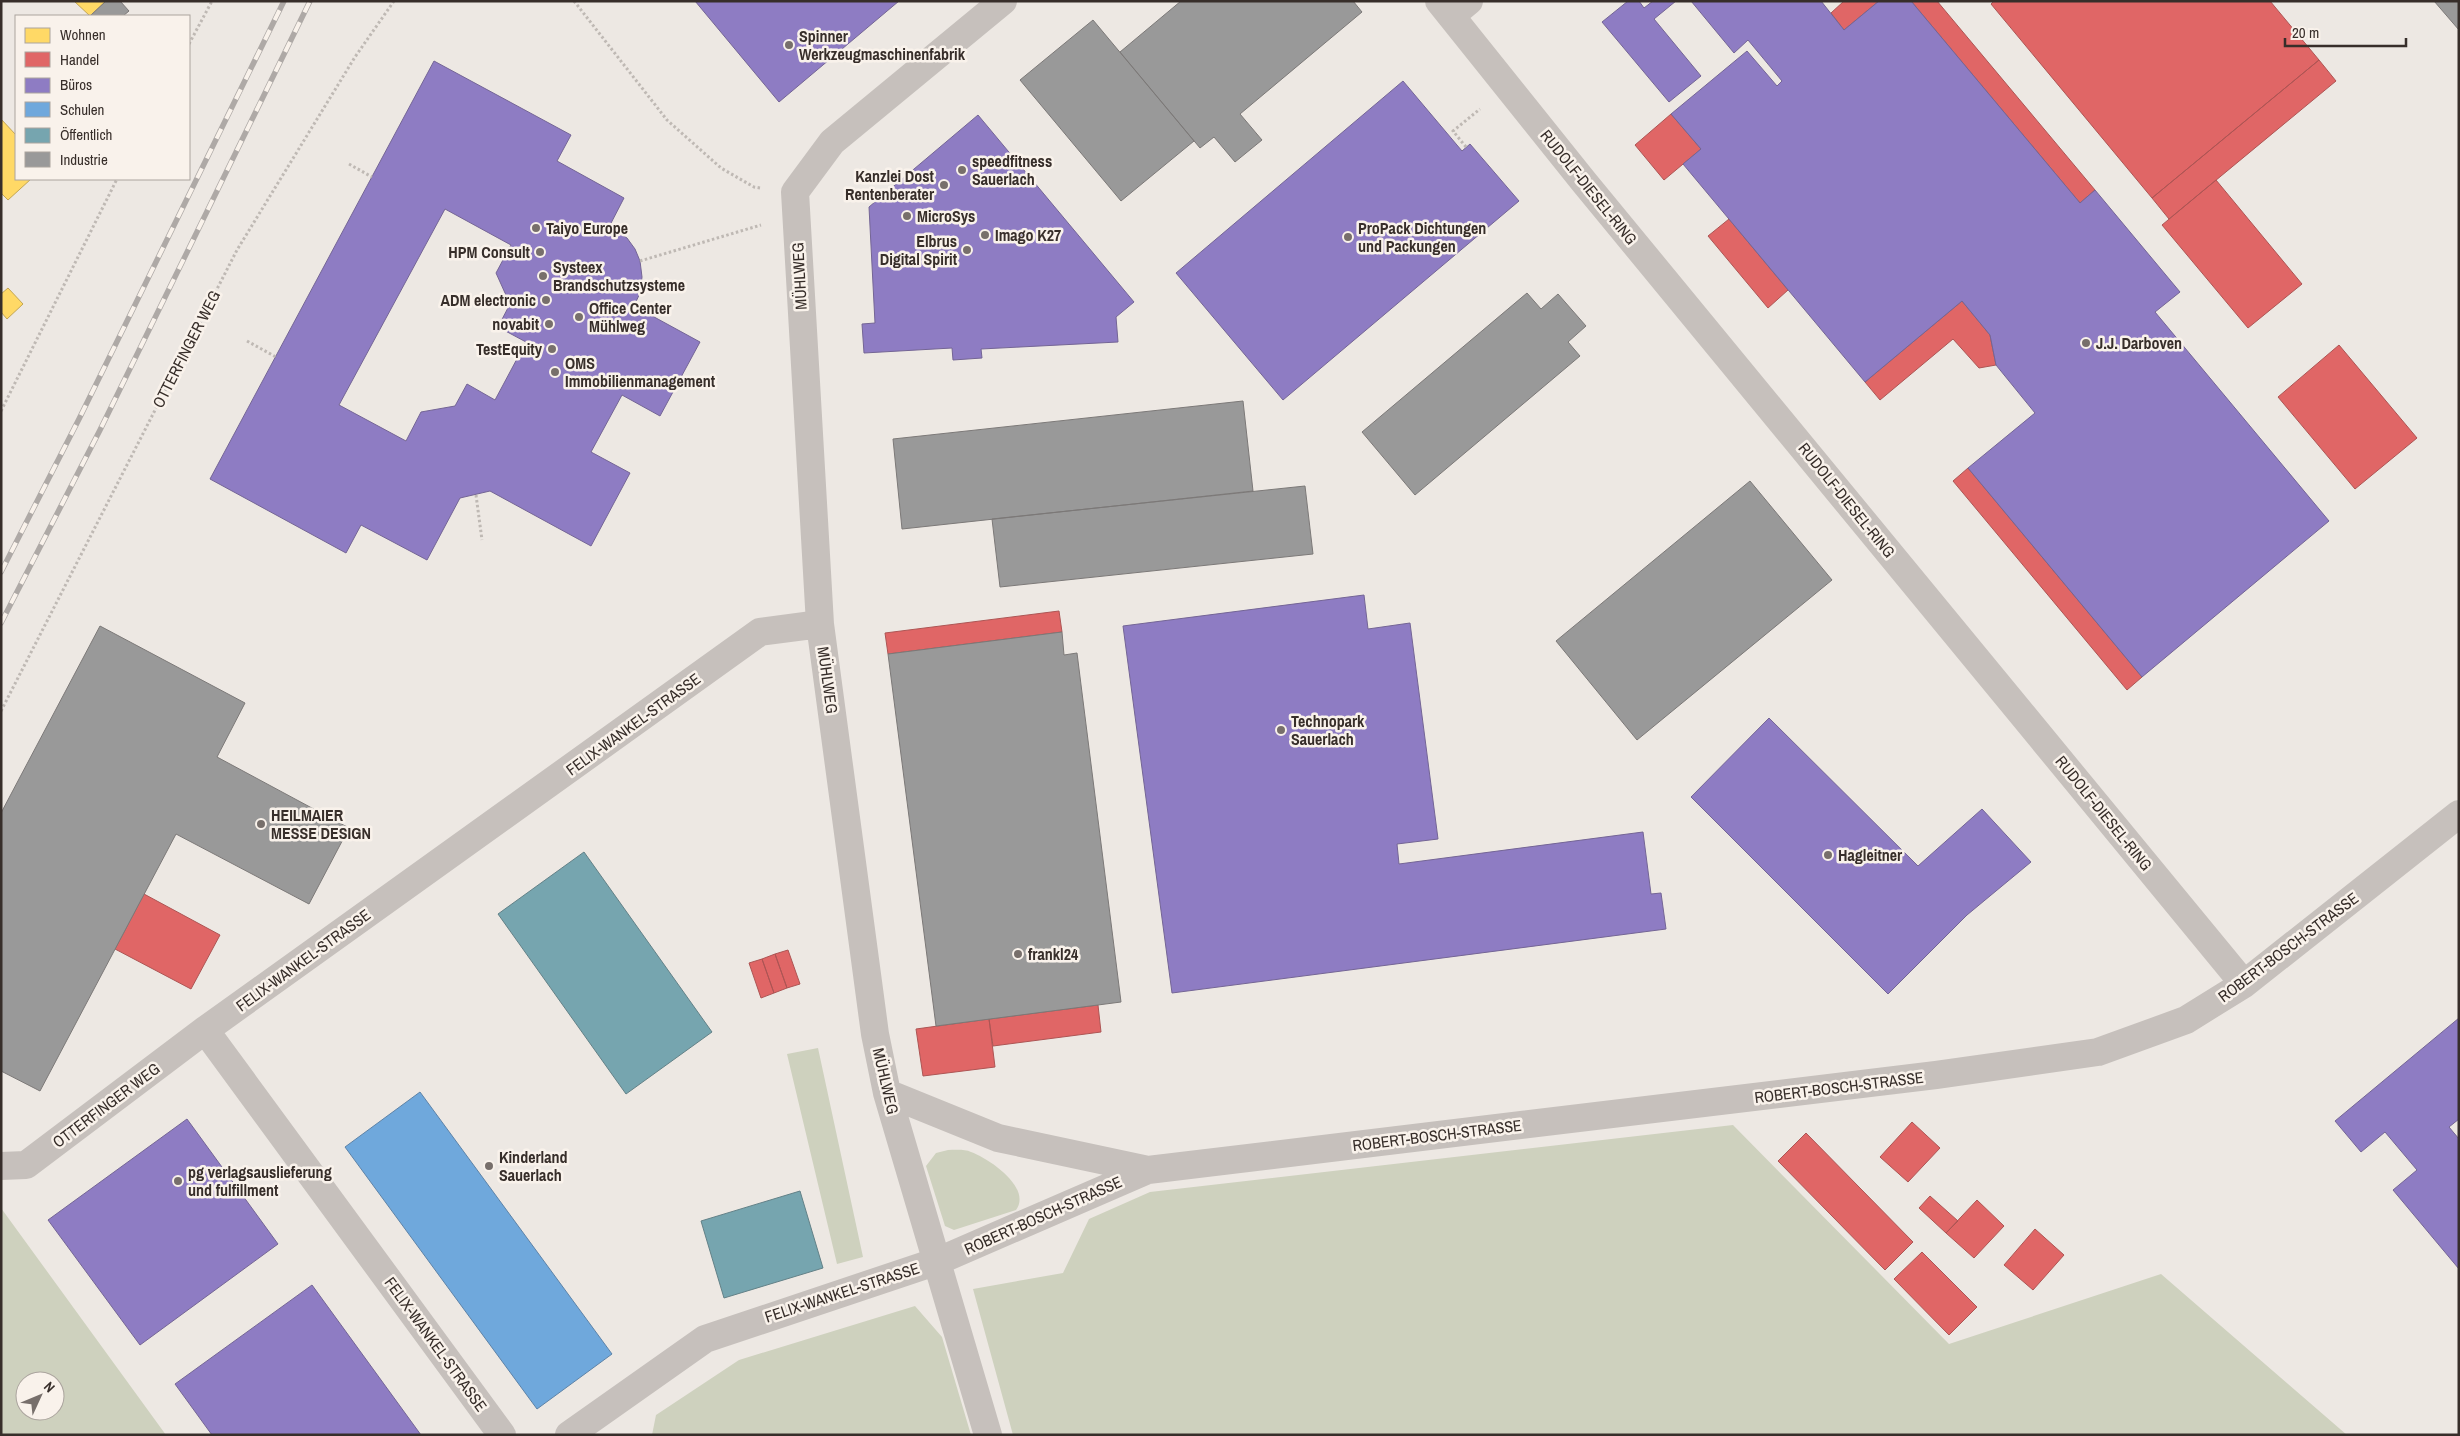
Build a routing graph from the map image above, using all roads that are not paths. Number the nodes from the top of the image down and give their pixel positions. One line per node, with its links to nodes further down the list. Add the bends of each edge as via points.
1 (1003, 1): 3 (street, MÜHLWEG, via 832,142 795,192)
2 (1453, 6): 5 (street, RUDOLF-DIESEL-RING, via 1507,86)
3 (820, 624): 6 (street, FELIX-WANKEL-STRASSE, via 760,632); 7 (street, MÜHLWEG, via 875,1034)
4 (2459, 814): 5 (street, ROBERT-BOSCH-STRASSE)
5 (2244, 984): 9 (street, ROBERT-BOSCH-STRASSE, via 2186,1020 2098,1052 1936,1075)
6 (205, 1030): 8 (street, OTTERFINGER WEG, via 26,1165); 11 (street, FELIX-WANKEL-STRASSE)
7 (886, 1093): 9 (street, ROBERT-BOSCH-STRASSE, via 998,1138); 10 (street, MÜHLWEG)
8 (1, 1166)
9 (1148, 1170): 10 (street, ROBERT-BOSCH-STRASSE)
10 (938, 1261): 12 (street, FELIX-WANKEL-STRASSE, via 705,1339); 13 (street, MÜHLWEG)
11 (502, 1435)
12 (570, 1435)
13 (988, 1435)

